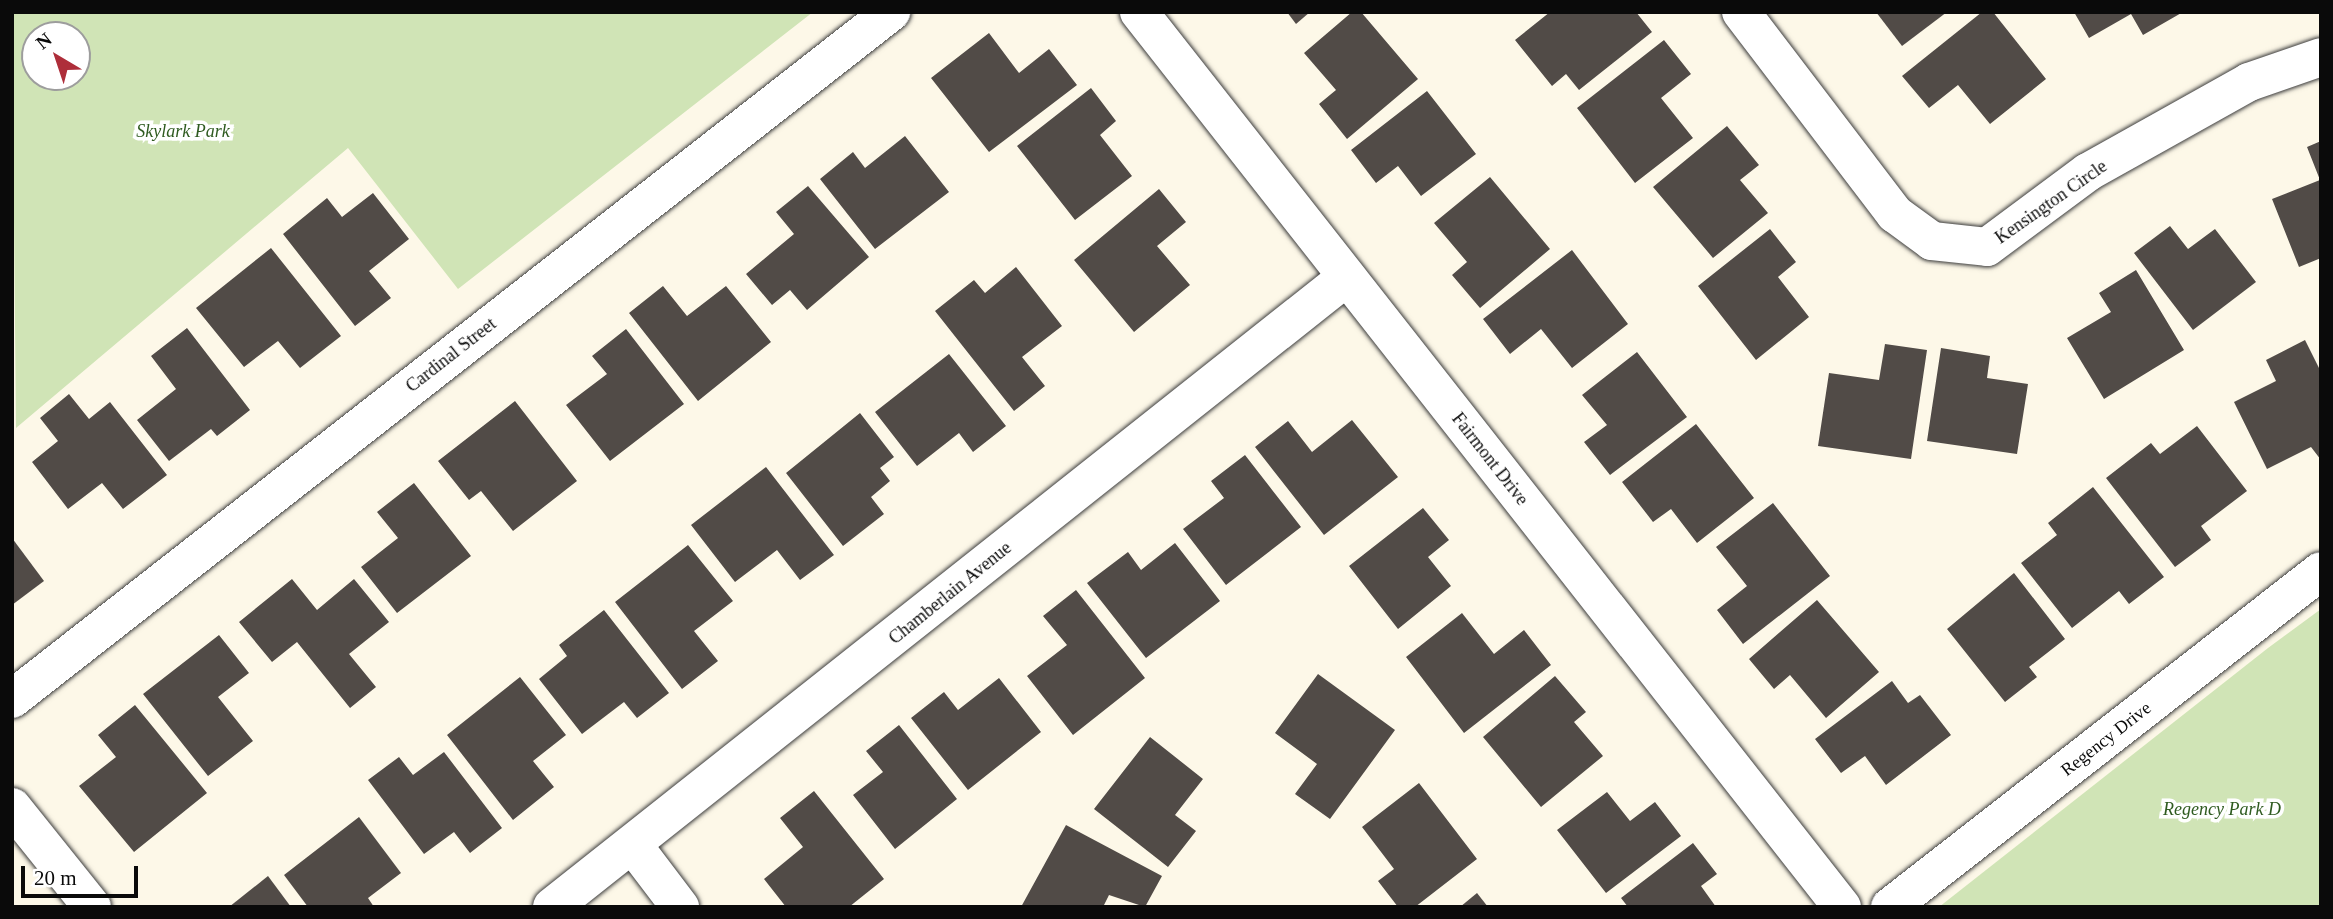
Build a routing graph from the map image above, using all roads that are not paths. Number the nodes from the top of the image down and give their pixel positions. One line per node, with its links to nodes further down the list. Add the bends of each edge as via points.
1 (891, 12): 7 (street, Cardinal Street)
2 (1139, 12): 5 (street, Fairmont Drive)
3 (1741, 12): 4 (street, Kensington Circle, via 1895,214 1932,242 1987,247 2100,166 2249,82)
4 (2321, 57)
5 (1347, 277): 9 (street, Chamberlain Avenue); 13 (street, Fairmont Drive)
6 (2321, 571): 14 (street, Regency Drive)
7 (12, 699)
8 (12, 807): 10 (street)
9 (633, 845): 11 (street, Chamberlain Avenue); 12 (street)
10 (92, 907)
11 (552, 907)
12 (680, 907)
13 (1842, 907)
14 (1891, 907)

